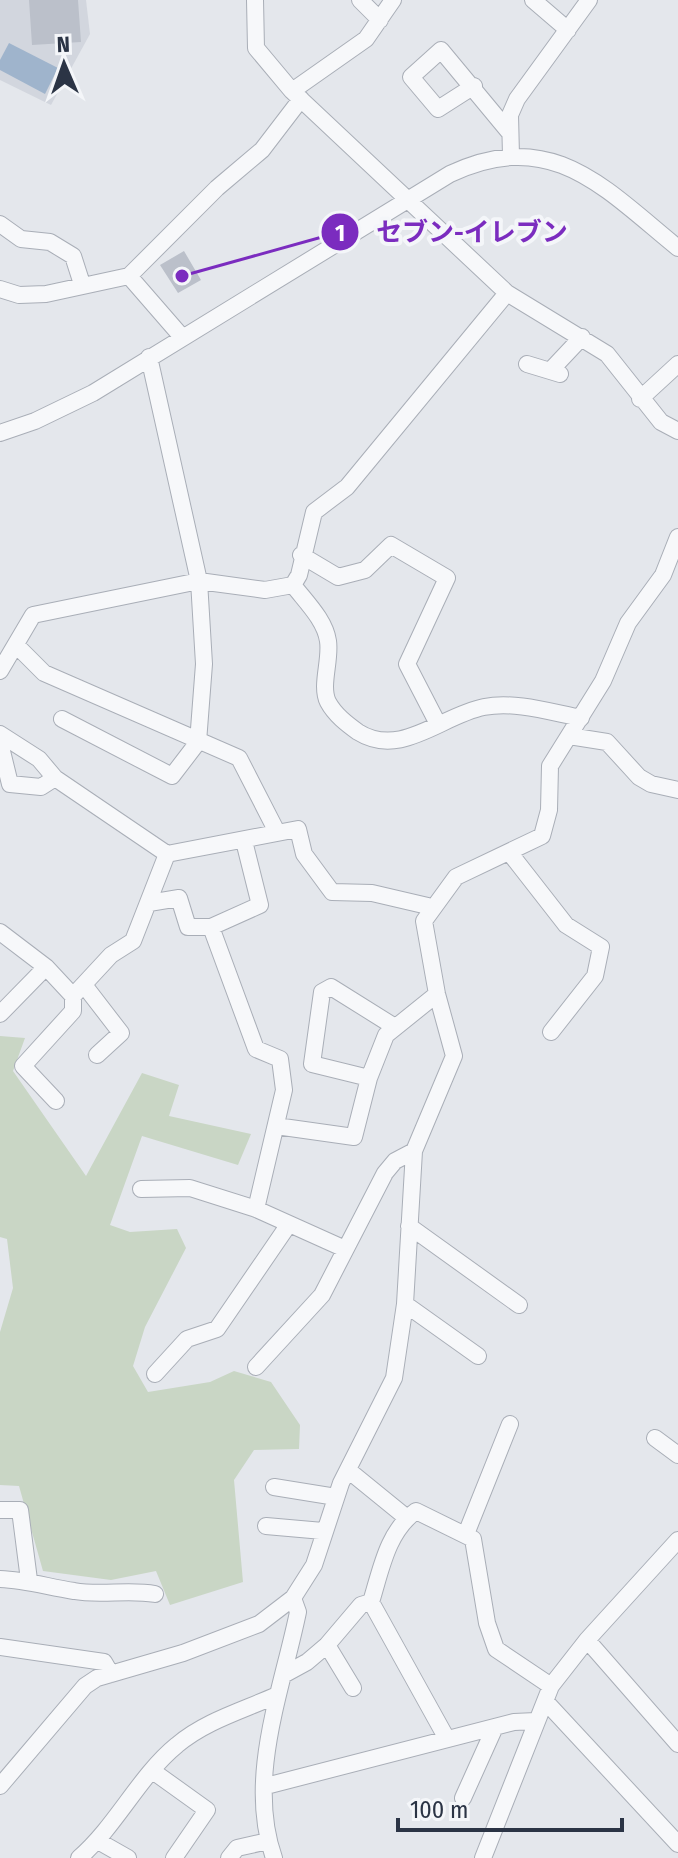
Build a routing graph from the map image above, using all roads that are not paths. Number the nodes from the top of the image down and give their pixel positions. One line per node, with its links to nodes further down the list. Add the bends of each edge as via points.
1 (255, 0): 9 (street, via 256,48)
2 (360, 0): 6 (street)
3 (393, 0): 6 (street)
4 (533, 0): 7 (street)
5 (589, 0): 7 (street)
6 (380, 20): 9 (street, via 366,39)
7 (568, 30): 10 (street, via 517,99)
8 (474, 86): 10 (street)
9 (297, 95): 12 (street); 15 (street, via 262,150)
10 (509, 132): 11 (street)
11 (511, 156): 12 (street, via 468,165); 14 (street, via 551,159 581,172)
12 (409, 199): 18 (street); 19 (street)
13 (0, 224): 16 (street, via 21,239 50,242 73,256)
14 (678, 248)
15 (129, 276): 16 (street); 19 (street)
16 (82, 284): 17 (street, via 32,296)
17 (0, 289)
18 (507, 293): 20 (street); 28 (street, via 347,487 314,512)
19 (182, 337): 21 (street)
20 (582, 337): 22 (street, via 556,373); 24 (street, via 607,354)
21 (149, 357): 26 (street, via 66,407); 29 (street)
22 (527, 364)
23 (678, 364): 24 (street)
24 (640, 399): 25 (street, via 661,422)
25 (678, 431)
26 (0, 433)
27 (678, 537): 33 (street, via 663,575 628,623)
28 (301, 555): 30 (street); 35 (street, via 338,577 365,570 391,545 447,578 407,664)
29 (199, 581): 30 (street, via 265,590); 31 (street, via 33,615); 38 (street, via 204,664)
30 (293, 585): 35 (street, via 321,621 328,640 327,700 344,722 383,742 400,741)
31 (17, 646): 32 (street); 38 (street, via 44,673)
32 (0, 671)
33 (581, 718): 35 (street, via 513,706 484,707); 37 (street)
34 (62, 719): 38 (street, via 172,776)
35 (438, 724)
36 (0, 734): 40 (street, via 39,759)
37 (569, 736): 41 (street, via 607,742 639,777); 44 (street, via 550,766 549,810 542,836)
38 (198, 742): 42 (street, via 239,758)
39 (0, 743): 40 (street, via 10,784 41,787)
40 (55, 778): 45 (street)
41 (678, 790)
42 (277, 832): 43 (street); 47 (street, via 298,829 304,854 332,892 372,893)
43 (244, 841): 45 (street); 48 (street, via 260,905)
44 (509, 852): 47 (street, via 456,877); 55 (street, via 566,925 601,947 595,976)
45 (167, 854): 46 (street)
46 (149, 903): 48 (street, via 179,898 188,927); 51 (street, via 133,941 111,955)
47 (432, 907): 52 (street, via 424,921)
48 (211, 927): 59 (street, via 256,1049 280,1059 284,1090)
49 (0, 932): 50 (street)
50 (46, 967): 51 (street); 53 (street)
51 (78, 990): 56 (street, via 121,1033); 58 (street, via 73,1011 23,1066)
52 (437, 994): 54 (street); 60 (street, via 454,1056)
53 (0, 1014)
54 (395, 1027): 57 (street, via 386,1035); 57 (street, via 331,987 322,992 312,1064)
55 (551, 1032)
56 (97, 1055)
57 (369, 1078): 59 (street, via 354,1137)
58 (56, 1101)
59 (276, 1126): 62 (street)
60 (414, 1151): 64 (street); 65 (street, via 385,1173)
61 (141, 1189): 62 (street, via 190,1188)
62 (256, 1209): 63 (street)
63 (289, 1224): 65 (street); 70 (street, via 217,1329 187,1339)
64 (409, 1226): 66 (street); 67 (street)
65 (345, 1249): 69 (street, via 322,1295)
66 (405, 1304): 68 (street); 74 (street, via 394,1378)
67 (519, 1305)
68 (478, 1356)
69 (256, 1367)
70 (155, 1374)
71 (510, 1424): 81 (street)
72 (655, 1438): 73 (street)
73 (678, 1455)
74 (348, 1470): 76 (street); 78 (street)
75 (274, 1487): 76 (street)
76 (336, 1497): 80 (street)
77 (0, 1510): 84 (street, via 20,1510)
78 (407, 1518): 81 (street, via 416,1511); 87 (street, via 387,1547)
79 (266, 1526): 80 (street)
80 (323, 1531): 86 (street, via 314,1565)
81 (466, 1534): 94 (street, via 477,1545 487,1623 496,1649)
82 (675, 1550): 88 (street)
83 (0, 1579): 84 (street)
84 (29, 1580): 85 (street, via 77,1592)
85 (155, 1594)
86 (293, 1598): 91 (street, via 259,1624); 92 (street, via 298,1612)
87 (371, 1602): 89 (street, via 361,1605); 98 (street)
88 (587, 1640): 94 (street); 99 (street)
89 (327, 1645): 92 (street); 93 (street)
90 (0, 1647): 91 (street, via 104,1662)
91 (111, 1674): 101 (street, via 85,1686)
92 (285, 1674): 95 (street)
93 (353, 1688)
94 (548, 1694): 96 (street); 106 (street)
95 (277, 1695): 100 (street, via 176,1745); 102 (street)
96 (536, 1721): 97 (street); 112 (street)
97 (495, 1727): 98 (street); 103 (street)
98 (447, 1739): 102 (street)
99 (678, 1744)
100 (154, 1772): 104 (street); 109 (street, via 207,1810)
101 (0, 1786)
102 (266, 1786): 105 (street)
103 (463, 1798)
104 (98, 1841): 107 (street); 108 (street)
105 (268, 1841): 110 (street, via 237,1848); 111 (street)
106 (678, 1844)
107 (79, 1858)
108 (128, 1858)
109 (174, 1858)
110 (229, 1858)
111 (274, 1858)
112 (483, 1858)

